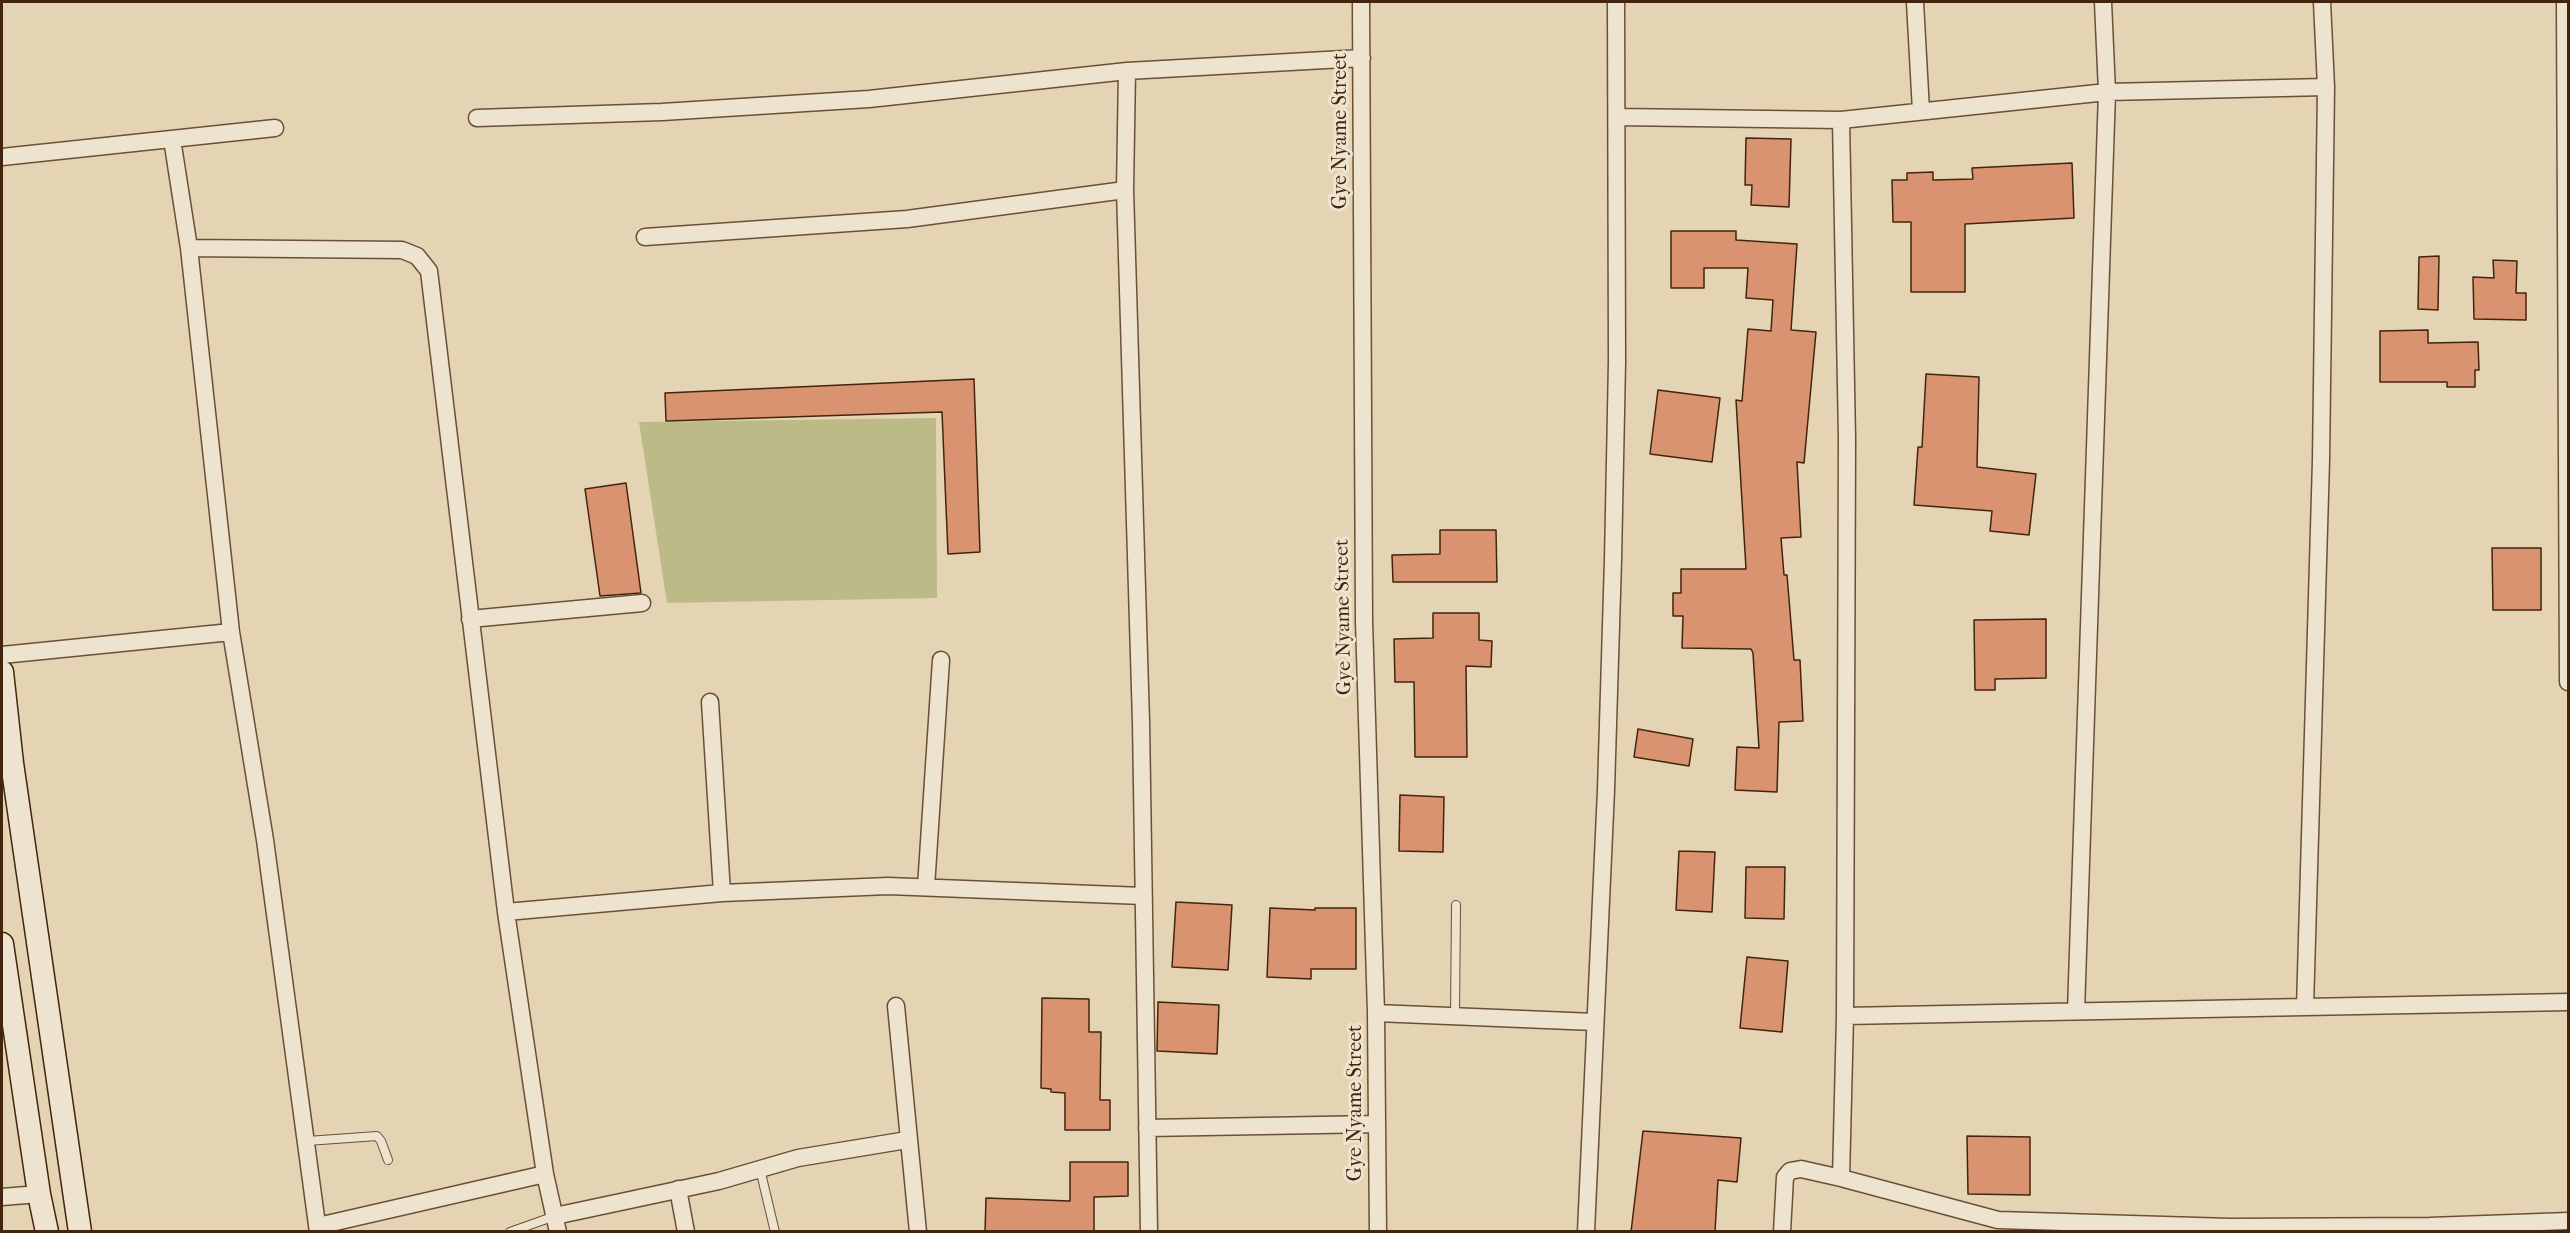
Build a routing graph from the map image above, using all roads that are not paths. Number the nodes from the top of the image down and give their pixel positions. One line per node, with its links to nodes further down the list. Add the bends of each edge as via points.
1 (1361, 2): 7 (street, Gye Nyame Street)
2 (1616, 2): 12 (street)
3 (1914, 2): 11 (street)
4 (2103, 2): 10 (street)
5 (2322, 2): 9 (street)
6 (2566, 8): 21 (street)
7 (1362, 58): 8 (street); 40 (street, Gye Nyame Street, via 1364,621)
8 (1127, 71): 13 (street, via 869,99); 18 (street)
9 (2326, 87): 10 (street); 38 (street, via 2321,460)
10 (2108, 92): 11 (street); 39 (street)
11 (1921, 111): 14 (street)
12 (1617, 117): 14 (street); 43 (street, via 1614,549)
13 (477, 118)
14 (1841, 120): 42 (street, via 1847,438)
15 (275, 128): 16 (street)
16 (172, 139): 17 (street); 20 (street)
17 (2, 157)
18 (1125, 190): 19 (street, via 907,219); 32 (street)
19 (645, 237)
20 (189, 248): 23 (street, via 402,250 417,256 429,271); 24 (street)
21 (2567, 467): 28 (street)
22 (642, 603): 23 (street)
23 (470, 619): 34 (street)
24 (231, 632): 25 (street); 47 (street)
25 (2, 655)
26 (941, 660): 30 (street)
27 (2, 672): 59 (street)
28 (2568, 682)
29 (710, 702): 31 (street)
30 (926, 887): 31 (street); 32 (street)
31 (722, 893): 34 (street)
32 (1143, 896): 45 (street)
33 (1456, 905): 41 (lane)
34 (506, 912): 50 (street)
35 (2, 944): 53 (street, via 13,1044)
36 (2568, 1002): 38 (street)
37 (896, 1006): 46 (street)
38 (2305, 1007): 39 (street)
39 (2076, 1011): 42 (street)
40 (1376, 1013): 41 (street); 44 (street, Gye Nyame Street)
41 (1455, 1016): 43 (street)
42 (1845, 1016): 51 (street)
43 (1595, 1022): 66 (street)
44 (1377, 1124): 45 (street); 65 (street, Gye Nyame Street)
45 (1147, 1128): 64 (street)
46 (907, 1140): 49 (street, via 798,1158); 63 (street)
47 (307, 1141): 48 (lane, via 377,1137); 57 (street)
48 (388, 1160)
49 (760, 1169): 52 (street); 62 (lane)
50 (545, 1174): 56 (street); 57 (street)
51 (1841, 1178): 55 (street, via 1998,1220 2230,1227); 67 (street, via 1801,1169 1790,1171 1785,1177)
52 (678, 1189): 56 (street); 61 (street)
53 (39, 1194): 54 (street); 58 (street)
54 (2, 1197)
55 (2568, 1221)
56 (556, 1224): 60 (lane)
57 (318, 1229)
58 (46, 1232)
59 (80, 1232)
60 (510, 1232)
61 (686, 1232)
62 (775, 1232)
63 (918, 1232)
64 (1149, 1232)
65 (1378, 1232)
66 (1586, 1232)
67 (1782, 1232)

